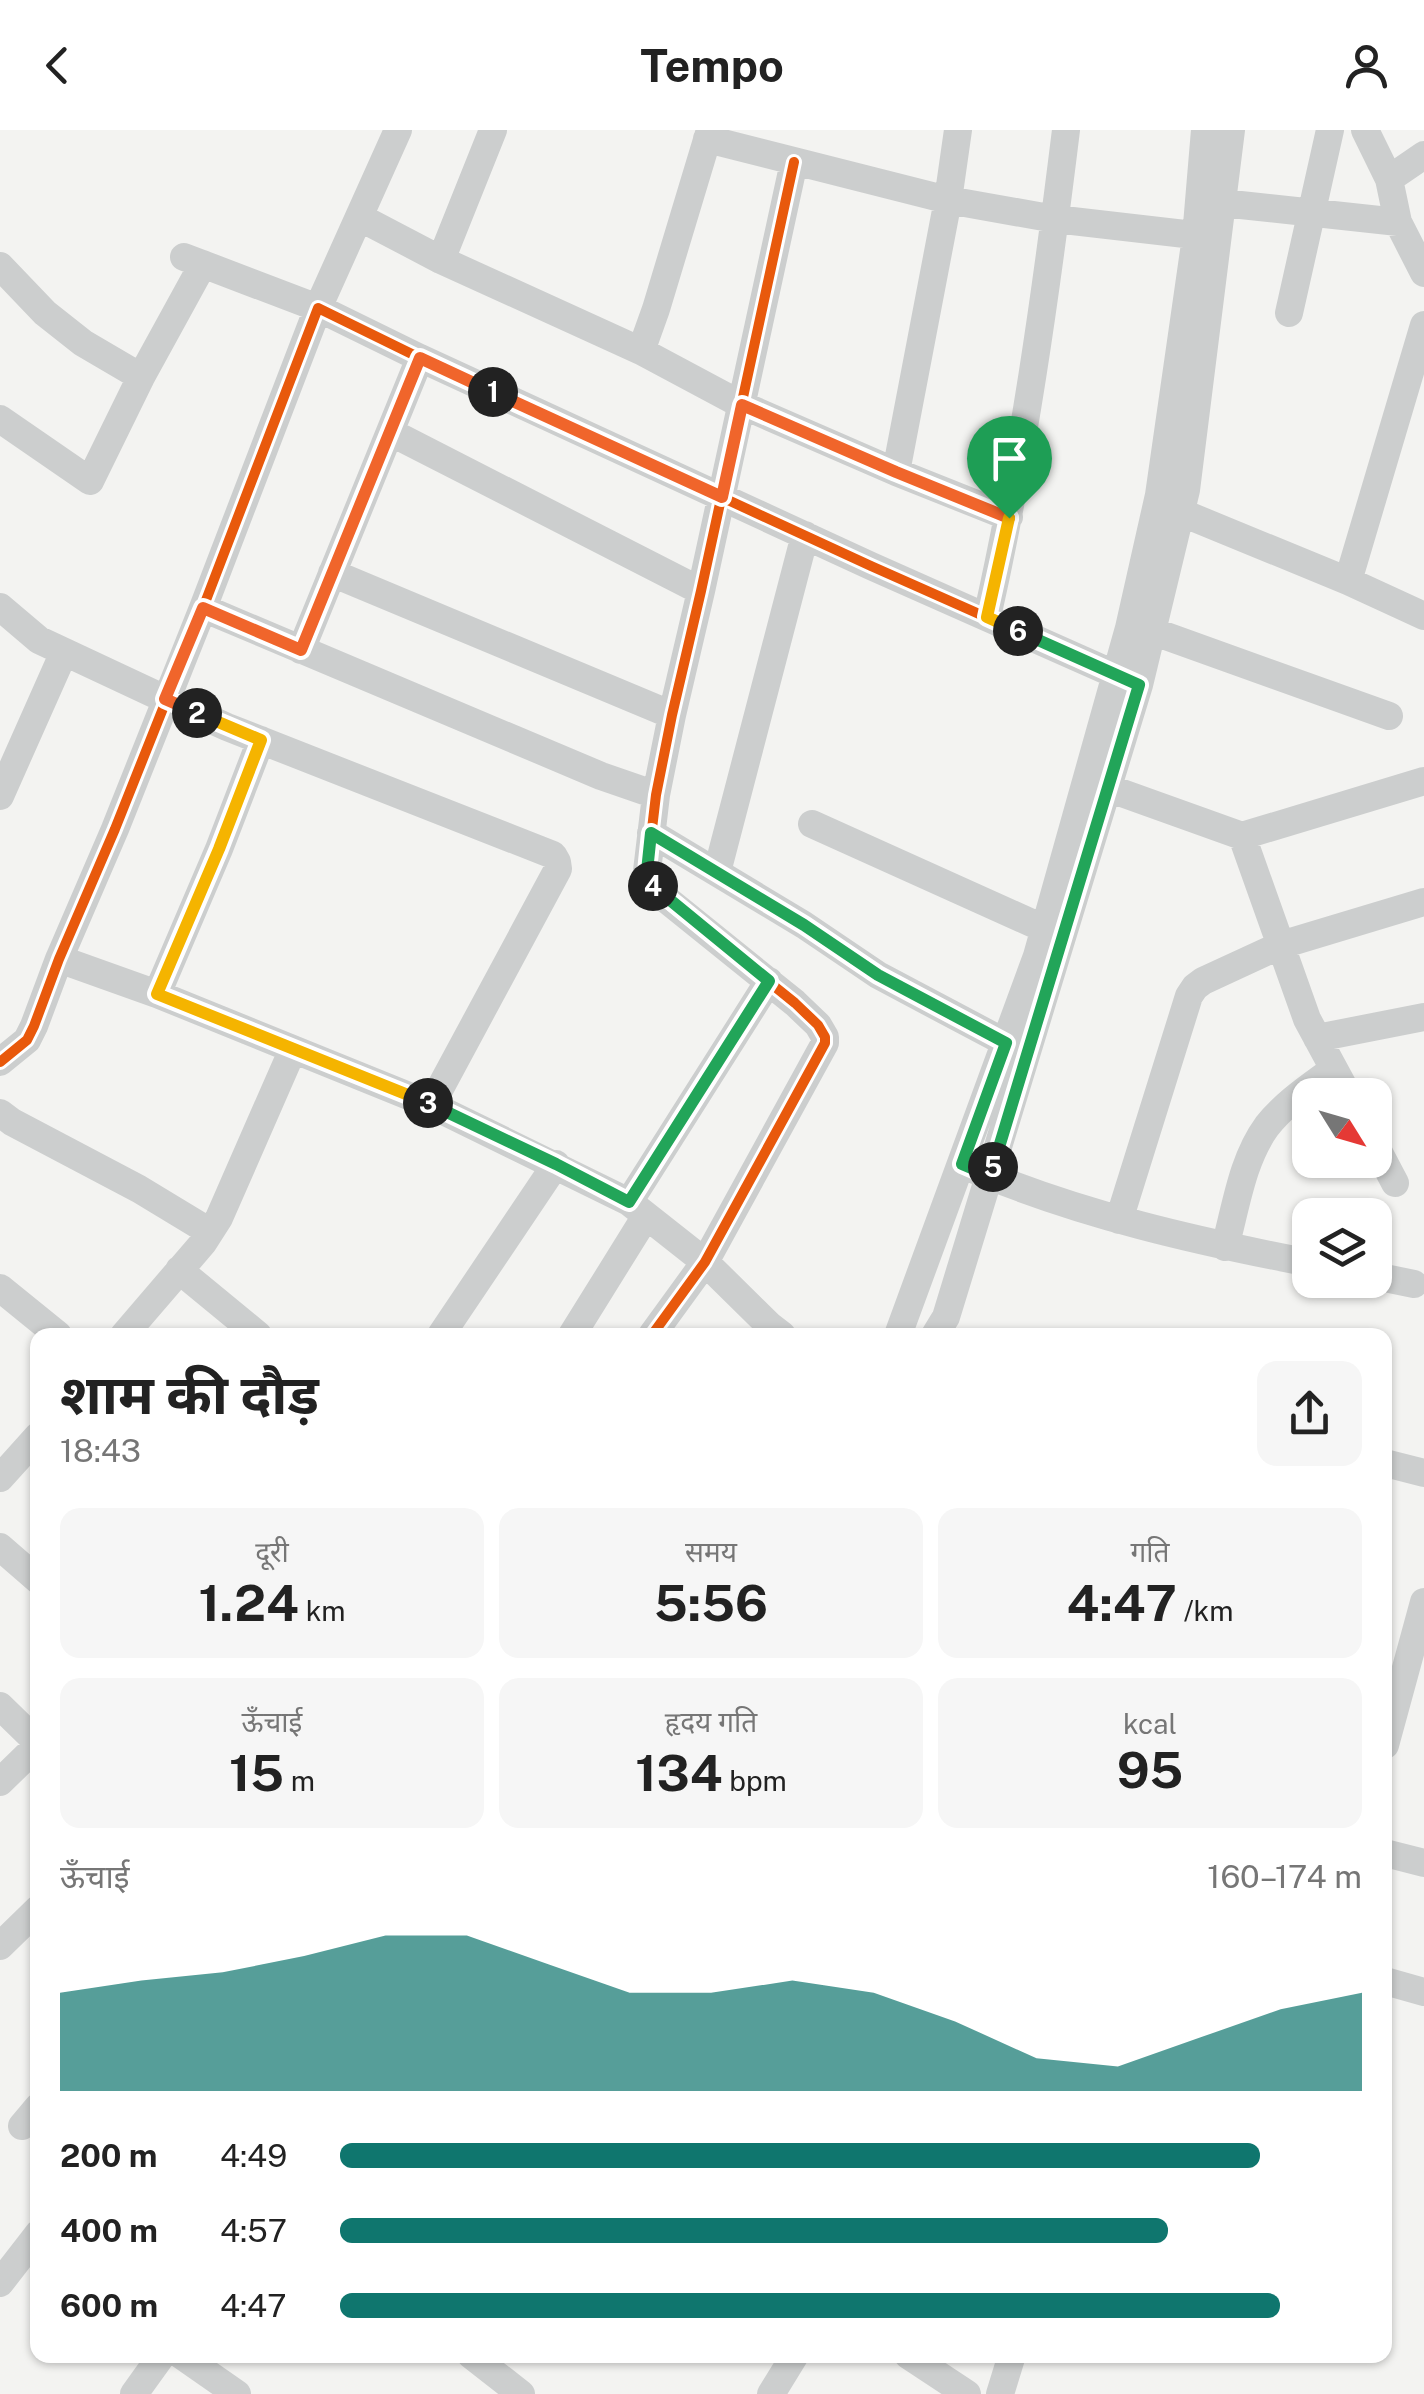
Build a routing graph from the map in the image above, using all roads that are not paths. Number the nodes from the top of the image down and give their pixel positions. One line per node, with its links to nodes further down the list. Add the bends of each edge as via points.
1 (398, 130): 16 (street)
2 (492, 130): 20 (street)
3 (956, 130): 13 (street)
4 (1066, 130): 17 (street)
5 (1205, 130): 19 (street)
6 (1231, 130): 14 (street)
7 (1330, 130): 15 (street)
8 (1364, 130): 12 (street)
9 (709, 134): 11 (street); 26 (street)
10 (1424, 155): 12 (street)
11 (794, 162): 13 (street); 29 (street)
12 (1389, 179): 18 (street)
13 (948, 200): 17 (street); 32 (street)
14 (1222, 202): 15 (street); 19 (street)
15 (1312, 212): 18 (street); 24 (street)
16 (359, 217): 20 (street); 23 (street)
17 (1055, 219): 19 (street); 35 (street)
18 (1409, 230): 22 (street)
19 (1207, 237): 34 (street); 47 (street, via 1129,628)
20 (441, 260): 26 (street)
21 (0, 266): 28 (street, via 83,344)
22 (1424, 273)
23 (318, 308): 27 (street); 28 (street, via 193,260); 41 (street)
24 (1289, 314)
25 (1424, 325): 38 (street)
26 (640, 351): 29 (street)
27 (420, 358): 31 (street); 33 (street)
28 (141, 377): 30 (street, via 90,481)
29 (742, 405): 32 (street); 33 (street)
30 (0, 419)
31 (390, 432): 37 (street); 39 (street)
32 (896, 472): 35 (street)
33 (722, 497): 36 (street); 39 (street)
34 (1180, 512): 38 (street); 44 (street)
35 (1009, 518): 43 (street)
36 (805, 536): 43 (street); 59 (street)
37 (332, 573): 45 (street); 49 (street)
38 (1348, 581): 42 (street)
39 (702, 592): 49 (street)
40 (0, 607): 46 (street)
41 (203, 608): 45 (street); 48 (street)
42 (1424, 616)
43 (987, 617): 47 (street)
44 (1152, 632): 47 (street); 50 (street)
45 (301, 650): 55 (street)
46 (64, 652): 48 (street); 52 (street)
47 (1127, 679): 54 (street); 61 (street)
48 (165, 699): 51 (street); 63 (street)
49 (672, 715): 55 (street)
50 (1388, 716)
51 (261, 740): 65 (street); 73 (street, via 558,862)
52 (4, 776)
53 (1424, 781): 58 (street)
54 (1108, 788): 58 (street); 77 (street)
55 (656, 795): 57 (street)
56 (812, 824): 61 (street)
57 (651, 833): 59 (street); 64 (street, via 647,871 656,891)
58 (1242, 836): 62 (street)
59 (716, 872): 68 (street, via 878,975)
60 (1424, 902): 62 (street)
61 (1045, 929): 68 (street)
62 (1281, 946): 67 (street); 81 (street, via 1203,981 1189,996)
63 (59, 959): 65 (street); 70 (street, via 27,1040)
64 (769, 981): 80 (street); 85 (street, via 818,1025 825,1043)
65 (157, 994): 69 (street)
66 (1424, 1018): 67 (street)
67 (1317, 1038): 71 (street)
68 (1006, 1043): 76 (street)
69 (294, 1048): 73 (street); 82 (street)
70 (0, 1062)
71 (1334, 1068): 72 (street); 83 (street, via 1266,1128 1249,1158)
72 (1339, 1078)
73 (431, 1105): 75 (street)
74 (0, 1113): 82 (street)
75 (556, 1164): 80 (street); 94 (street)
76 (962, 1164): 77 (street); 88 (street)
77 (990, 1176): 81 (street); 100 (street)
78 (1392, 1177): 79 (street)
79 (1396, 1184)
80 (637, 1209): 85 (street); 95 (street)
81 (1119, 1220): 83 (street)
82 (210, 1232): 86 (street)
83 (1225, 1247): 84 (street)
84 (1292, 1260)
85 (705, 1262): 96 (street); 97 (street)
86 (179, 1270): 92 (street); 93 (street)
87 (1392, 1279): 89 (street)
88 (917, 1284): 98 (street); 99 (street)
89 (1414, 1284)
90 (0, 1288): 91 (street)
91 (49, 1328)
92 (130, 1328)
93 (249, 1328)
94 (454, 1328)
95 (576, 1328)
96 (657, 1328)
97 (768, 1328)
98 (901, 1328)
99 (944, 1328)
100 (945, 1328)
101 (1392, 1465): 102 (street)
102 (1424, 1473)
103 (0, 1547): 104 (street)
104 (30, 1573)
105 (1424, 1602): 107 (street)
106 (0, 1706): 108 (street)
107 (1392, 1719)
108 (30, 1736)
109 (30, 1752): 110 (street)
110 (0, 1782)
111 (1392, 1855): 112 (street)
112 (1424, 1863)
113 (30, 1917): 114 (street)
114 (0, 1946)
115 (1392, 1983): 116 (street)
116 (1424, 1992)
117 (30, 2244): 118 (street)
118 (0, 2283)
119 (156, 2363): 125 (street)
120 (192, 2363): 126 (street)
121 (481, 2363): 127 (street)
122 (790, 2363): 128 (street)
123 (920, 2363): 129 (street)
124 (1010, 2363): 130 (street)
125 (134, 2394)
126 (236, 2394)
127 (521, 2394)
128 (771, 2394)
129 (967, 2394)
130 (1000, 2394)

